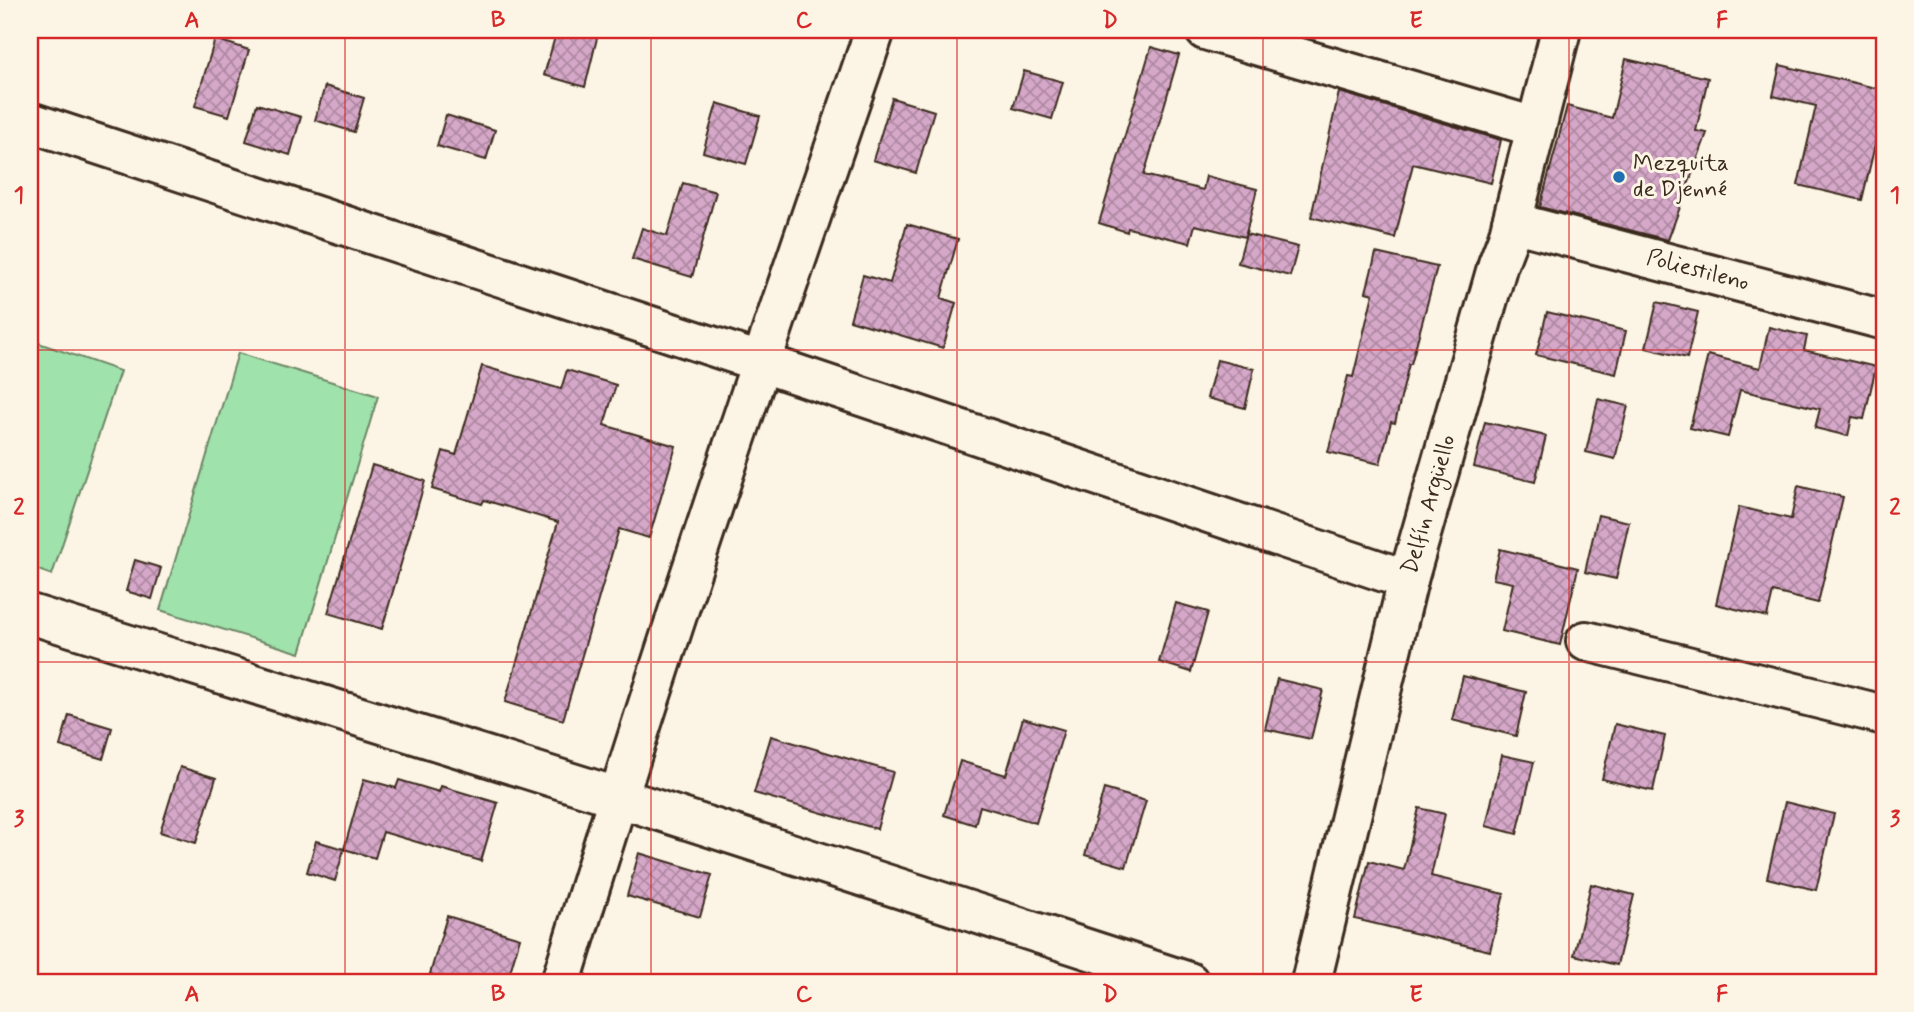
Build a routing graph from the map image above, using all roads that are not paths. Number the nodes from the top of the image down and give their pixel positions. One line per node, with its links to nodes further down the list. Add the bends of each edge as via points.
1 (875, 30): 8 (street)
2 (1205, 30): 5 (street)
3 (1561, 30): 5 (street, Delfín Argüello)
4 (30, 122): 8 (street)
5 (1535, 127): 6 (street, Delfín Argüello)
6 (1512, 222): 7 (street, Poliestileno); 9 (street, Delfín Argüello)
7 (1884, 320)
8 (760, 362): 9 (street); 13 (street)
9 (1408, 580): 16 (street, Delfín Argüello)
10 (30, 614): 13 (street)
11 (1586, 641): 12 (street)
12 (1884, 715)
13 (617, 797): 14 (street); 15 (street)
14 (561, 982)
15 (1189, 982)
16 (1311, 982)

